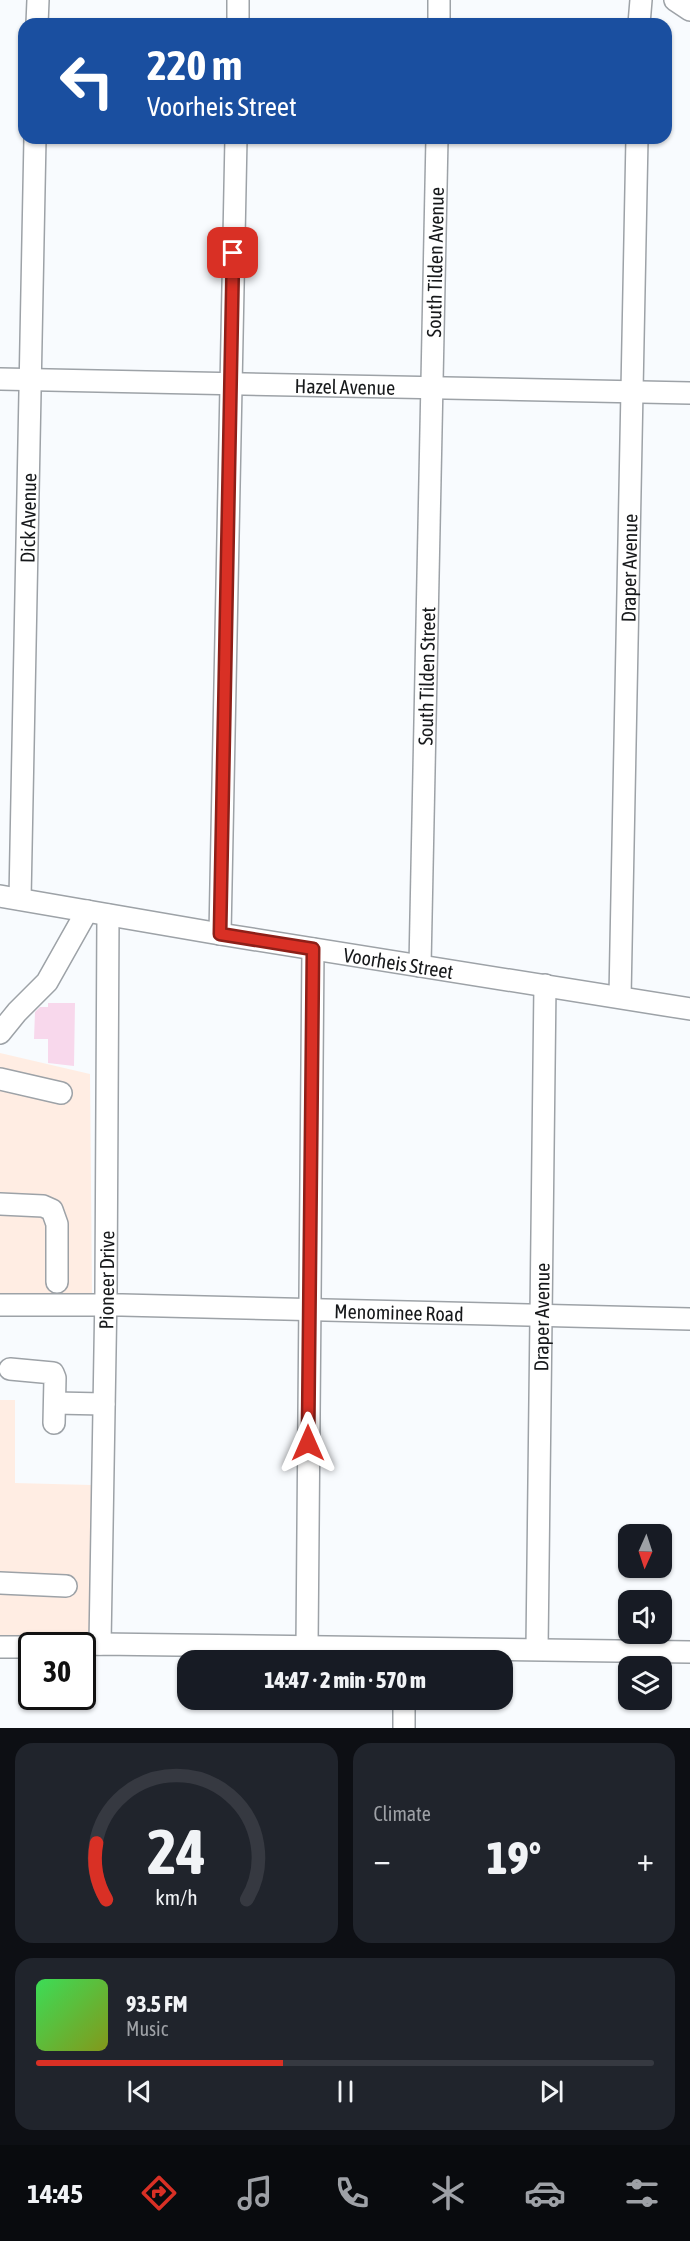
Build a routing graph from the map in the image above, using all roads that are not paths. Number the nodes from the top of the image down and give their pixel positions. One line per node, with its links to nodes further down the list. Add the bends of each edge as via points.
1 (38, 0): 7 (street)
2 (238, 0): 8 (street)
3 (439, 0): 9 (street)
4 (642, 0): 10 (street)
5 (675, 0): 6 (street)
6 (690, 10)
7 (37, 18)
8 (238, 18)
9 (439, 18)
10 (640, 18)
11 (35, 144): 16 (street, Dick Avenue)
12 (236, 144): 17 (street)
13 (437, 144): 18 (street, South Tilden Avenue)
14 (637, 144): 19 (street, Draper Avenue)
15 (0, 379): 16 (street, Hazel Avenue)
16 (30, 380): 17 (street, Hazel Avenue); 21 (street, Dick Avenue)
17 (231, 384): 18 (street, Hazel Avenue); 24 (street)
18 (432, 387): 19 (street, Hazel Avenue); 26 (street, South Tilden Street)
19 (632, 391): 20 (street, Hazel Avenue); 28 (street, Draper Avenue)
20 (690, 393)
21 (10, 898): 22 (street, Voorheis Street)
22 (87, 911): 23 (street, Voorheis Street); 30 (street, via 47,982)
23 (108, 915): 24 (street, Voorheis Street); 36 (street, Pioneer Drive)
24 (220, 934): 25 (street, Voorheis Street)
25 (313, 949): 26 (street, Voorheis Street); 37 (street)
26 (420, 966): 27 (street, Voorheis Street)
27 (545, 985): 28 (street, Voorheis Street); 38 (street, Draper Avenue)
28 (620, 997): 29 (street, Voorheis Street)
29 (690, 1009)
30 (0, 1033)
31 (0, 1079): 32 (street)
32 (61, 1093)
33 (0, 1204): 34 (street, via 52,1209 57,1224)
34 (57, 1282)
35 (0, 1305): 36 (street, Menominee Road)
36 (106, 1306): 37 (street, Menominee Road); 41 (street, Pioneer Drive)
37 (309, 1310): 38 (street, Menominee Road); 46 (street)
38 (540, 1316): 39 (street, Menominee Road); 49 (street, Draper Avenue)
39 (690, 1318)
40 (10, 1370): 41 (street, via 53,1373 54,1413)
41 (104, 1404): 45 (street, Pioneer Drive)
42 (0, 1583): 43 (street)
43 (66, 1586)
44 (96, 1644): 45 (street)
45 (100, 1644): 46 (street)
46 (307, 1646): 50 (street)
47 (0, 1647): 48 (street)
48 (18, 1647)
49 (537, 1649): 51 (street); 52 (street)
50 (356, 1650)
51 (510, 1650)
52 (690, 1652)
53 (404, 1710): 54 (street)
54 (404, 1728)

